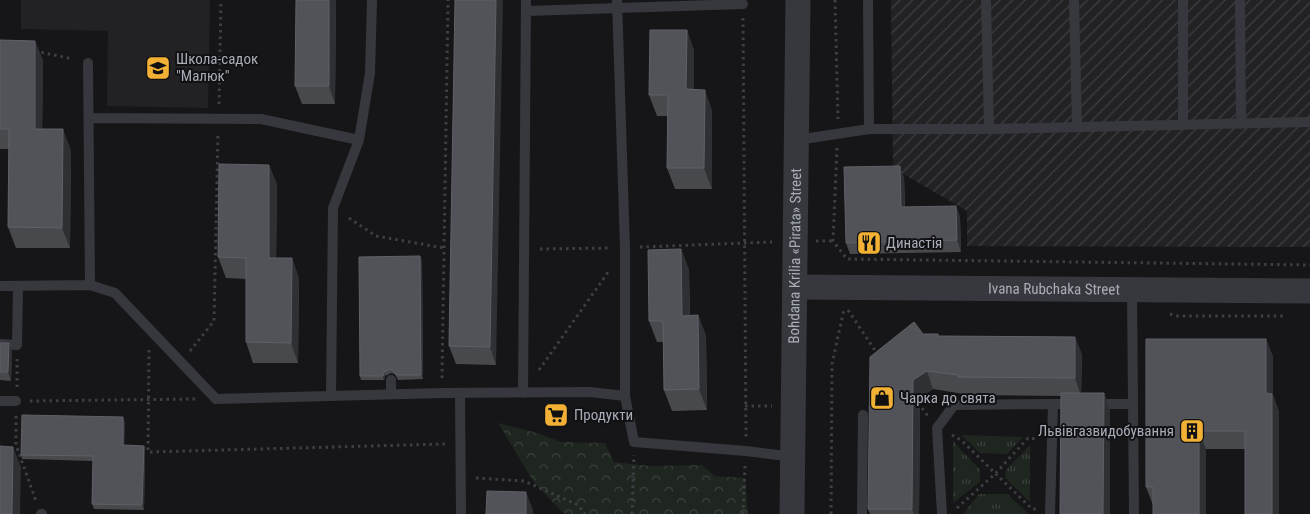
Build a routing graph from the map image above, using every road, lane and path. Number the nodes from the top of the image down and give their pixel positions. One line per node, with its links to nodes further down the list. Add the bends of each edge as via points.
1 (221, 0): 16 (path)
2 (372, 0): 23 (lane, via 370,73)
3 (448, 0): 29 (path)
4 (798, 0): 24 (street, Bohdana Krilia «Pirata» Street)
5 (868, 0): 22 (lane)
6 (986, 0): 21 (lane)
7 (1074, 0): 20 (lane)
8 (1183, 0): 19 (lane)
9 (1240, 0): 18 (lane)
10 (617, 4): 11 (lane); 12 (lane); 30 (lane)
11 (743, 4): 27 (path)
12 (526, 5): 31 (lane)
13 (29, 51): 14 (path)
14 (88, 63): 15 (lane)
15 (89, 118): 16 (lane); 33 (lane)
16 (218, 119): 23 (lane, via 261,119); 43 (path, via 214,321)
17 (1310, 122): 18 (lane)
18 (1241, 124): 19 (lane)
19 (1184, 125): 20 (lane)
20 (1077, 127): 21 (lane)
21 (989, 129): 22 (lane)
22 (869, 130): 24 (lane)
23 (359, 140): 25 (lane)
24 (797, 140): 36 (street, Bohdana Krilia «Pirata» Street)
25 (333, 208): 29 (path, via 376,236); 49 (lane)
26 (816, 241): 32 (path, via 833,241 847,259)
27 (744, 242): 28 (path); 30 (path); 63 (path)
28 (772, 242)
29 (444, 248): 45 (path)
30 (625, 248): 31 (path); 48 (path); 50 (lane)
31 (524, 250): 48 (lane)
32 (1310, 265)
33 (90, 285): 35 (lane); 39 (lane, via 115,293)
34 (0, 286): 35 (lane)
35 (18, 286): 41 (lane)
36 (796, 287): 37 (street, Ivana Rubchaka Street); 64 (street, Bohdana Krilia «Pirata» Street)
37 (1132, 289): 38 (street, Ivana Rubchaka Street); 57 (lane)
38 (1310, 291)
39 (149, 328): 43 (lane); 52 (path)
40 (0, 344): 41 (lane)
41 (17, 344): 54 (path)
42 (879, 356): 74 (path, via 845,306 832,364)
43 (181, 362): 51 (lane)
44 (390, 380): 46 (lane)
45 (442, 393): 46 (lane); 47 (lane)
46 (391, 394): 49 (lane)
47 (460, 394): 48 (lane); 62 (lane)
48 (523, 394): 50 (lane, via 590,392)
49 (331, 396): 51 (lane)
50 (625, 396): 61 (lane)
51 (216, 399): 52 (path)
52 (149, 400): 54 (path); 62 (path, via 148,452)
53 (0, 401): 54 (lane)
54 (16, 401): 68 (path, via 16,445)
55 (916, 401): 59 (path)
56 (1053, 404): 57 (lane); 59 (lane, via 954,405); 60 (lane)
57 (1133, 404): 78 (lane)
58 (862, 415): 75 (lane)
59 (937, 428): 65 (path, via 960,440); 76 (lane)
60 (1052, 440): 65 (path, via 1028,438); 67 (lane)
61 (634, 442): 63 (lane); 71 (path)
62 (461, 444): 66 (lane)
63 (746, 451): 64 (lane); 72 (path)
64 (793, 458): 73 (street, Bohdana Krilia «Pirata» Street)
65 (995, 474): 67 (path, via 1032,509); 77 (path)
66 (461, 476): 69 (lane); 70 (path, via 524,481 578,505)
67 (1050, 512)
68 (41, 514)
69 (461, 514)
70 (585, 514)
71 (632, 514)
72 (743, 514)
73 (792, 514)
74 (831, 514)
75 (862, 514)
76 (942, 514)
77 (950, 514)
78 (1134, 514)

